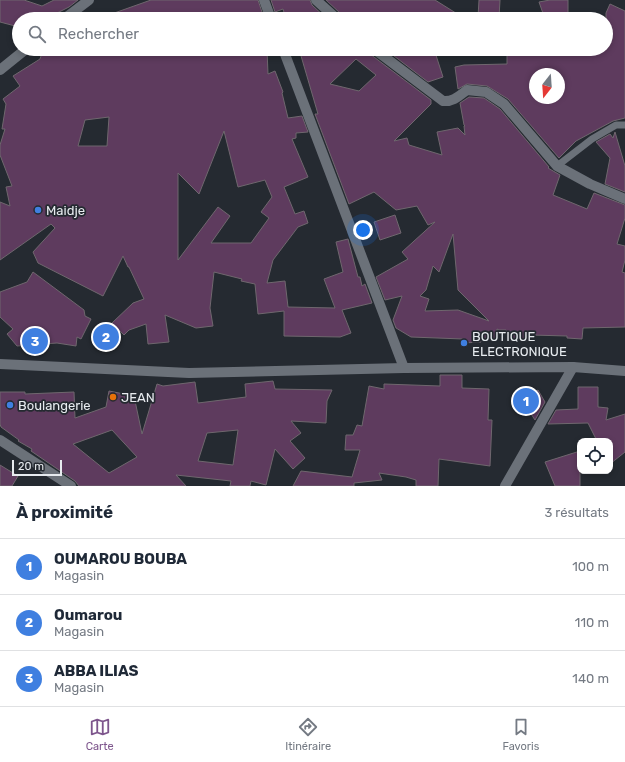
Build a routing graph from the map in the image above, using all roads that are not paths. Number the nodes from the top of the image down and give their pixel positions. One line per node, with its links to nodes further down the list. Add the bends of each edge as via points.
1 (88, 0): 4 (street)
2 (264, 0): 5 (street)
3 (316, 0): 6 (street)
4 (73, 12)
5 (268, 12)
6 (329, 12)
7 (17, 56): 10 (street)
8 (286, 56): 16 (street)
9 (383, 56): 12 (street, via 442,101 453,100 467,90 486,92 504,104)
10 (0, 70)
11 (625, 125): 12 (lane, via 616,124)
12 (557, 166): 13 (street)
13 (625, 199)
14 (0, 364): 16 (street, via 189,373)
15 (573, 367): 16 (street); 17 (street); 20 (street)
16 (404, 368)
17 (625, 371)
18 (0, 440): 19 (street)
19 (71, 486)
20 (505, 486)

